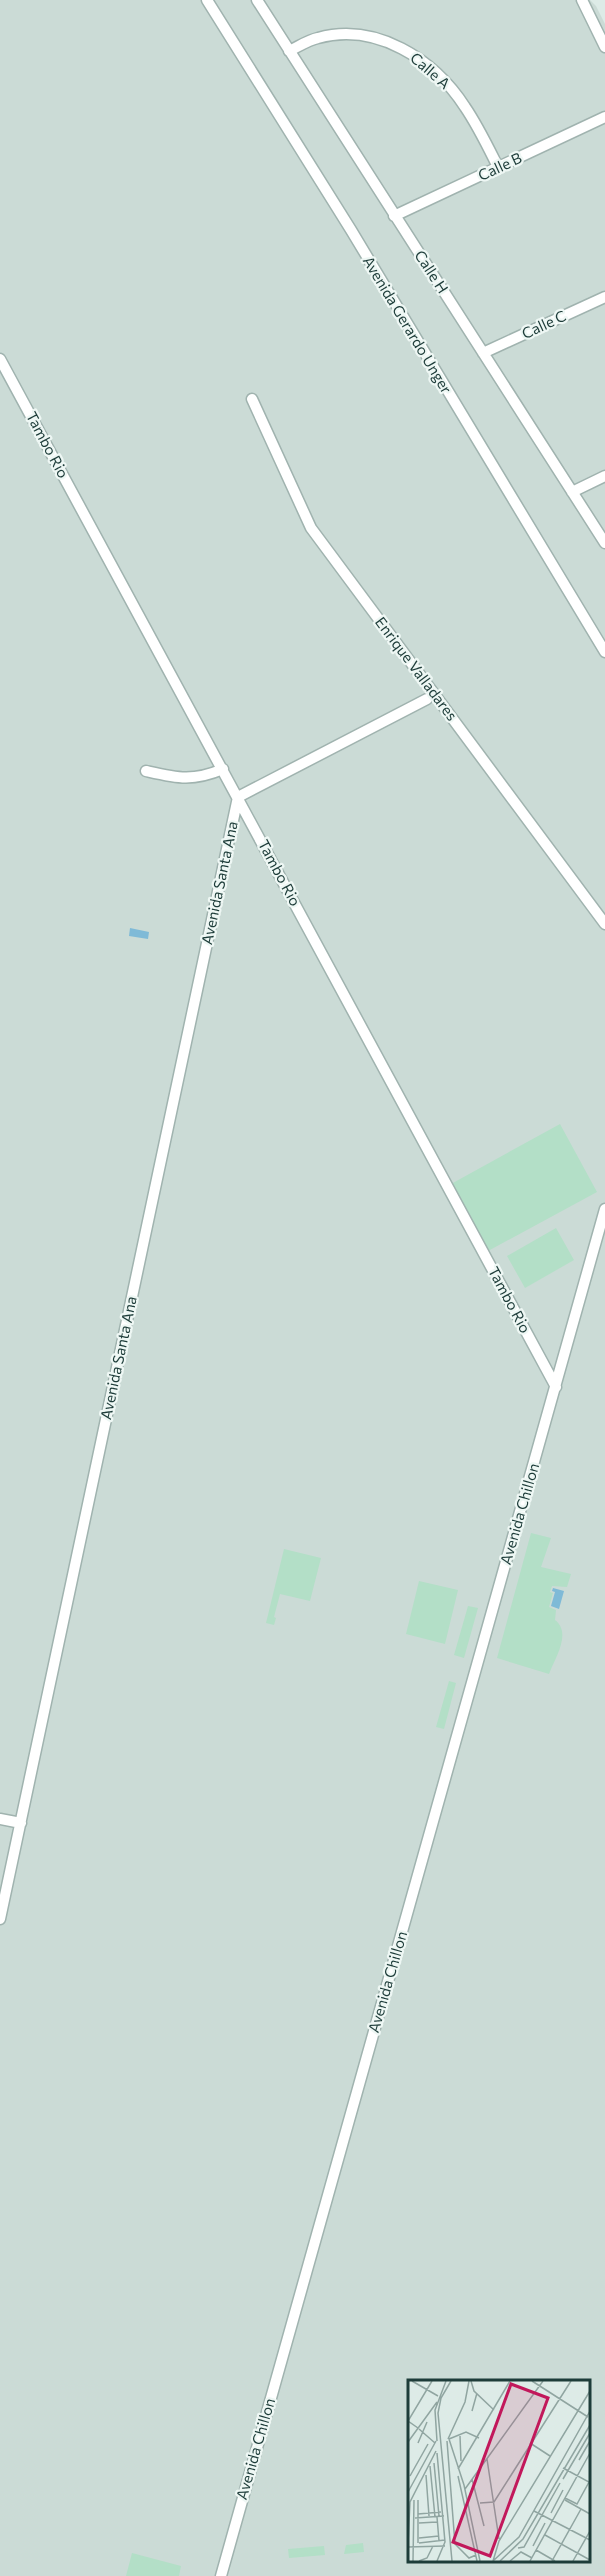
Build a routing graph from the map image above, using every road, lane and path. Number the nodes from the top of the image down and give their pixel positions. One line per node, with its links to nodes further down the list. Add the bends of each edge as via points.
1 (207, 0): 16 (street, Avenida Gerardo Unger, via 351,230)
2 (257, 0): 5 (street, Calle H)
3 (582, 0): 4 (street)
4 (605, 47)
5 (289, 51): 7 (street, Calle A, via 317,38 346,34 378,38 408,51 431,68 459,99); 8 (street, Calle H)
6 (605, 117): 7 (street, Calle B)
7 (498, 167): 8 (street, Calle B)
8 (394, 216): 10 (street, Calle H)
9 (605, 297): 10 (street, Calle C)
10 (483, 353): 14 (street, Calle H)
11 (0, 358): 18 (street, Tambo Rio)
12 (252, 399): 21 (street, Enrique Valladares, via 311,528)
13 (605, 476): 14 (street)
14 (572, 492): 15 (street, Calle H)
15 (605, 543)
16 (605, 652)
17 (427, 699): 20 (street)
18 (223, 769): 19 (street, via 190,779); 20 (street, Tambo Rio)
19 (146, 771)
20 (238, 797): 23 (street, Tambo Rio); 25 (street, Avenida Santa Ana)
21 (605, 924)
22 (605, 1209): 23 (street)
23 (556, 1387): 27 (street, Avenida Chillon)
24 (0, 1819): 25 (street)
25 (21, 1823): 26 (street, Avenida Santa Ana)
26 (0, 1919)
27 (221, 2576)

